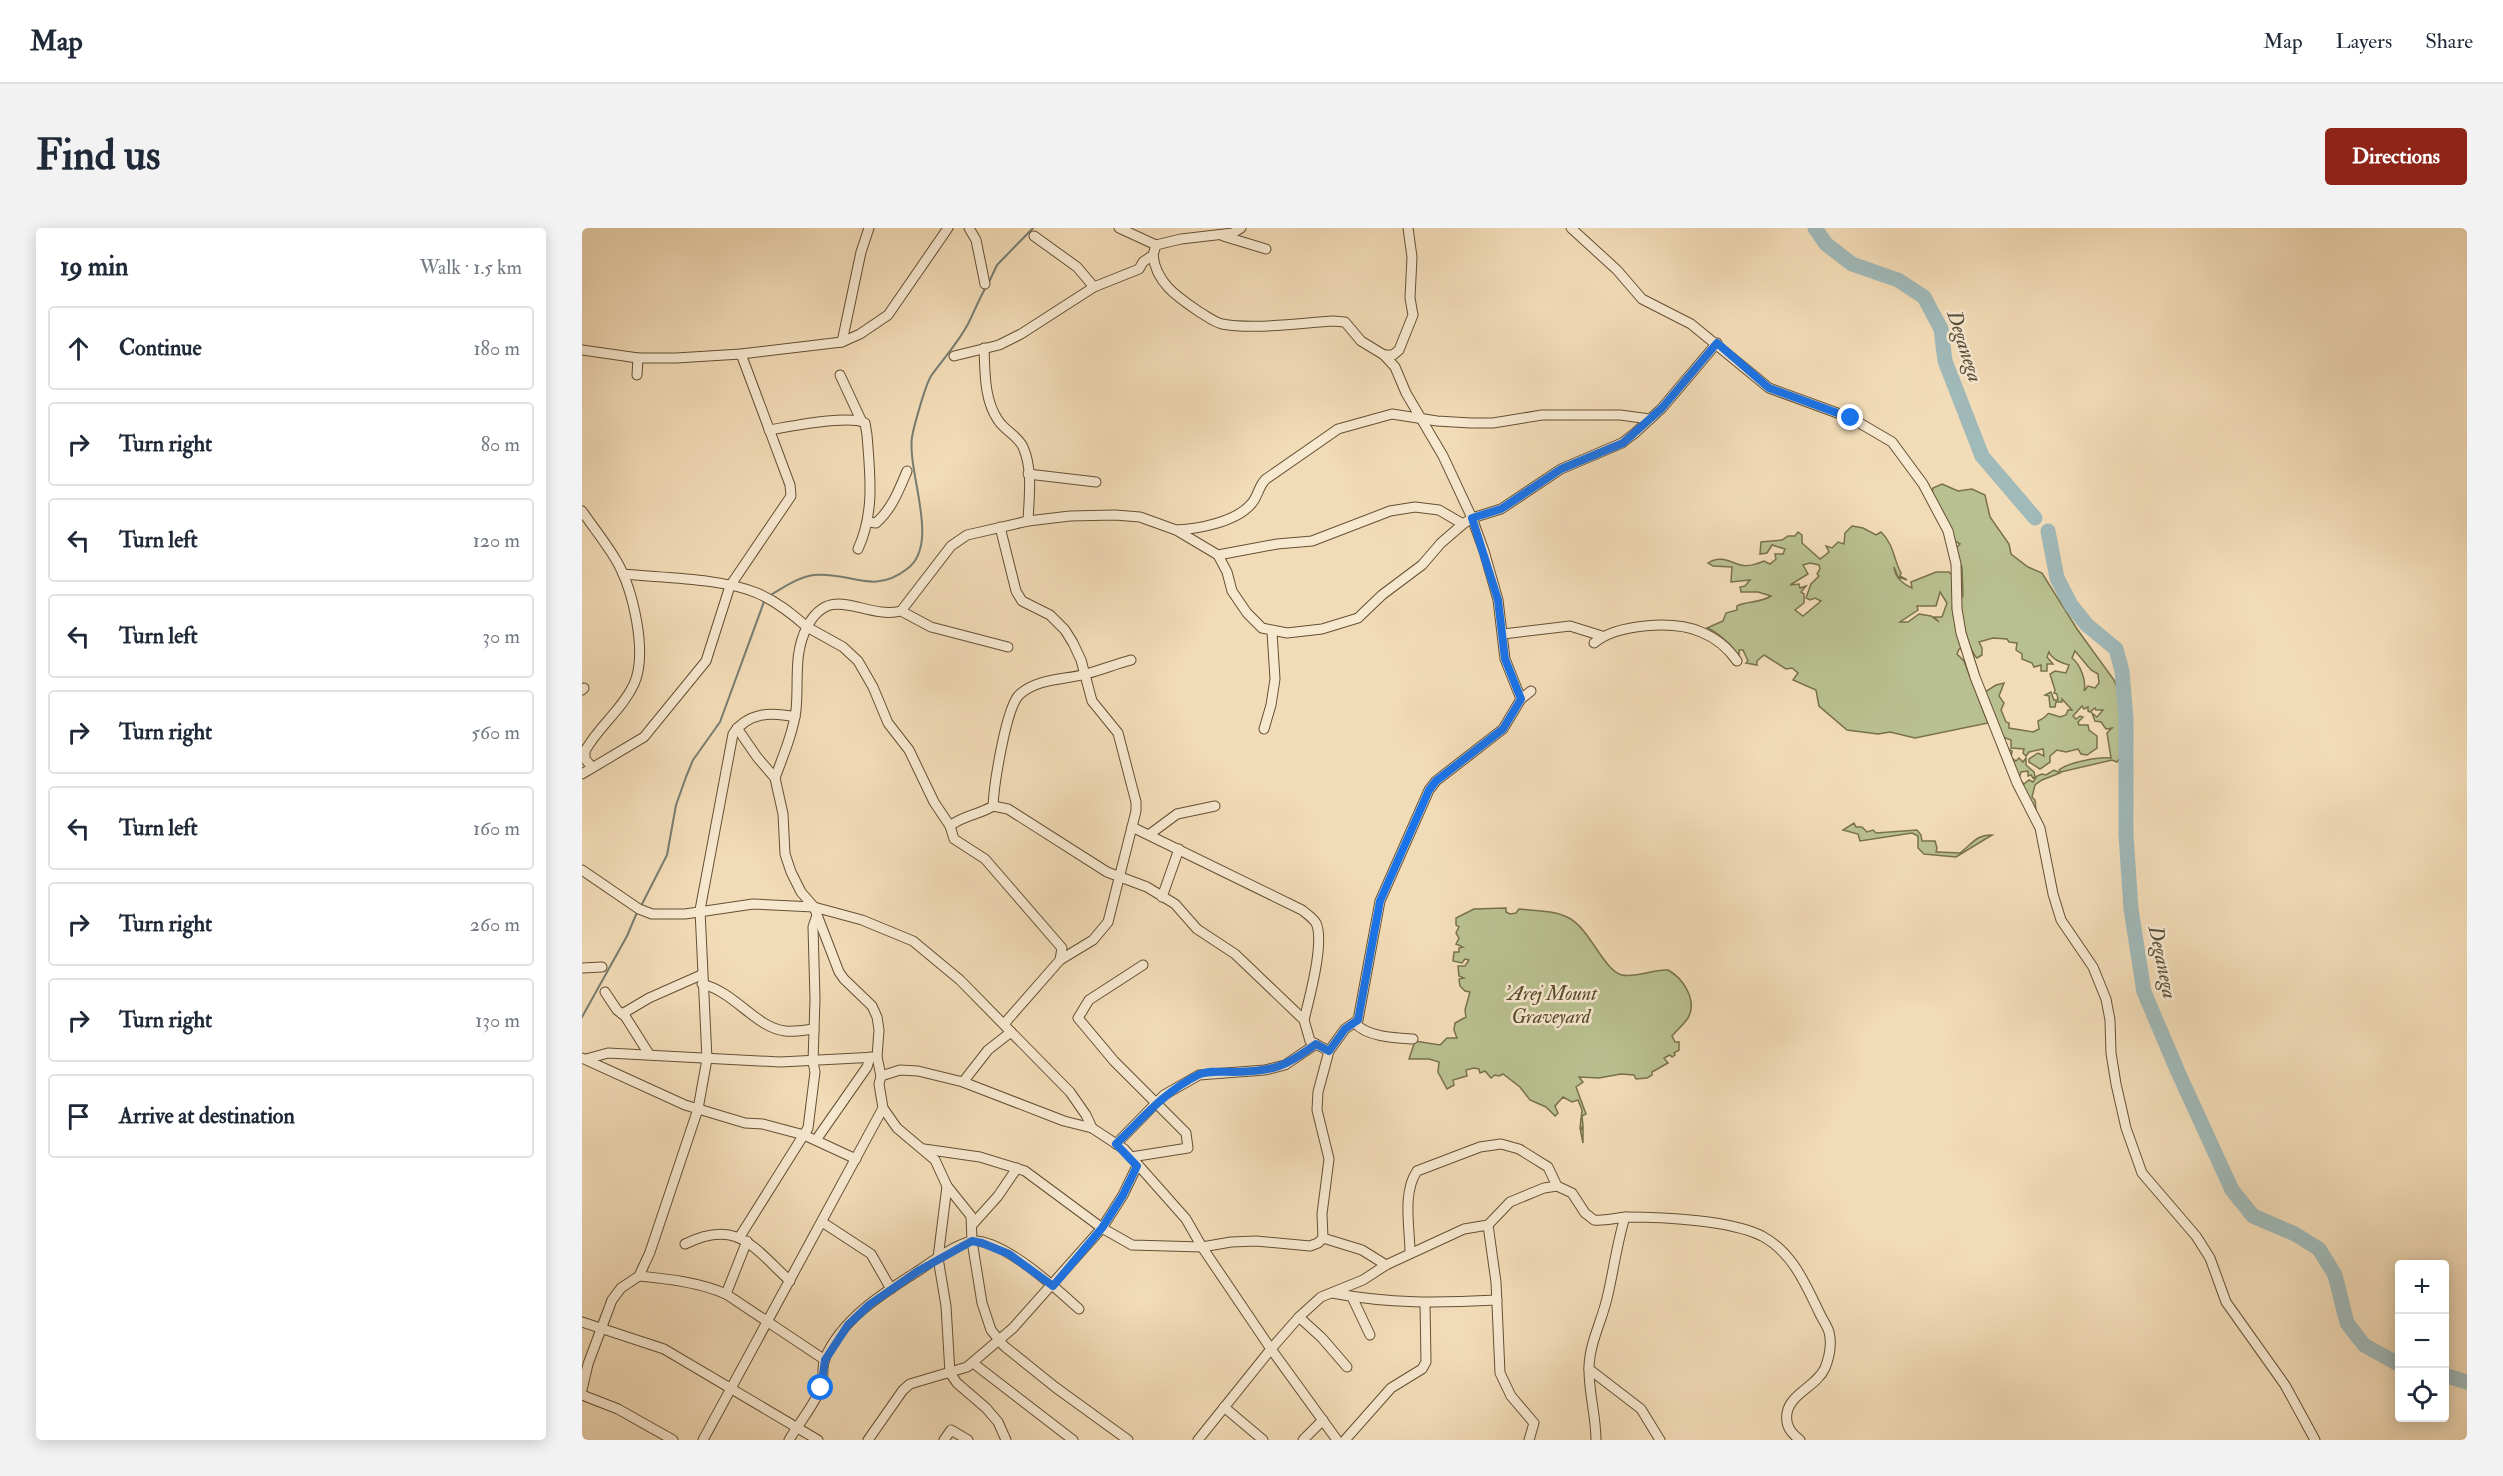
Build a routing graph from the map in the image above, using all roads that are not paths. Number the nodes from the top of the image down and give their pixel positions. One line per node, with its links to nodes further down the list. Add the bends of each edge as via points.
1 (869, 228): 17 (street)
2 (948, 228): 17 (street, via 888,315)
3 (969, 228): 15 (street, via 976,240)
4 (1119, 228): 10 (street)
5 (1241, 228): 8 (street)
6 (1408, 228): 21 (street, via 1413,315)
7 (1571, 228): 18 (street, via 1642,299 1691,324)
8 (1218, 235): 10 (street); 11 (street)
9 (1034, 236): 16 (street, via 1077,267)
10 (1156, 245): 12 (street)
11 (1266, 249)
12 (1153, 255): 13 (street); 14 (street)
13 (1139, 269): 14 (street); 16 (street)
14 (1157, 272): 23 (street, via 1169,290 1222,324 1340,321 1350,326 1360,341)
15 (985, 284)
16 (1094, 287): 19 (street, via 1021,334)
17 (842, 342): 22 (street)
18 (1717, 343): 30 (street); 171 (street, via 1769,388 1878,432 1892,442 1923,484 1948,531 1958,579 1957,609 1975,677 2017,783 2040,828 2061,920 2093,967 2106,999 2116,1084 2142,1173 2196,1236 2210,1258 2226,1302 2285,1384)
19 (984, 348): 24 (street); 34 (street, via 991,405 998,420 1024,448)
20 (582, 350): 25 (street)
21 (1399, 350): 23 (street); 26 (street)
22 (741, 354): 25 (street); 32 (street)
23 (1384, 355): 26 (street)
24 (954, 356)
25 (638, 358): 27 (street)
26 (1396, 370): 29 (street)
27 (637, 375)
28 (840, 375): 31 (street)
29 (1421, 417): 30 (street, via 1471,423 1542,415); 37 (street); 42 (street, via 1392,414 1338,429 1261,483 1256,498 1246,509 1220,522)
30 (1650, 419): 37 (street, via 1623,443 1561,469 1501,509)
31 (861, 420): 32 (street); 39 (street, via 867,435 871,497)
32 (769, 430): 46 (street, via 791,496)
33 (907, 471): 39 (street, via 882,518 876,523)
34 (1028, 474): 35 (street); 38 (street)
35 (1096, 482)
36 (582, 511): 45 (street)
37 (1472, 518): 40 (street); 50 (street, via 1494,582)
38 (1028, 521): 41 (street); 42 (street, via 1070,516 1140,517)
39 (868, 522): 43 (street)
40 (1462, 524): 44 (street, via 1439,510 1415,507 1390,511 1312,541); 49 (street, via 1422,565 1358,618 1322,629)
41 (1000, 527): 47 (street, via 967,535 951,546); 56 (street, via 1016,591 1022,601 1050,615 1065,630)
42 (1176, 530): 44 (street)
43 (858, 549)
44 (1218, 555): 49 (street, via 1232,591 1262,628)
45 (623, 574): 46 (street); 62 (street, via 634,612 639,666 625,700 585,751 585,759)
46 (730, 585): 48 (street, via 776,602); 62 (street, via 705,661 644,737)
47 (901, 611): 48 (street, via 888,614 830,605 821,607); 53 (street, via 932,627)
48 (807, 627): 59 (street, via 799,651); 67 (street, via 843,646 858,661 888,723 909,750)
49 (1272, 632): 61 (street, via 1275,679)
50 (1503, 634): 51 (street, via 1570,626); 58 (street, via 1505,659)
51 (1602, 636): 52 (street); 55 (street, via 1623,629 1685,628 1712,638)
52 (1594, 643)
53 (1008, 647)
54 (1131, 660): 56 (street)
55 (1737, 661)
56 (1085, 674): 65 (street, via 1044,681 1020,693 1013,702 994,780); 68 (street, via 1092,701 1118,734 1123,747 1136,802)
57 (1531, 691): 58 (street)
58 (1521, 699): 84 (street, via 1503,729 1429,790 1380,901)
59 (795, 717): 60 (street, via 767,714 749,719); 64 (street)
60 (737, 728): 64 (street); 74 (street, via 729,750)
61 (1264, 729)
62 (592, 767): 63 (street)
63 (582, 774)
64 (776, 778): 75 (street, via 785,854 801,892)
65 (993, 806): 67 (street); 72 (street, via 1008,809)
66 (1215, 806): 69 (street, via 1177,814)
67 (950, 826): 76 (street, via 954,839 985,859 1062,948)
68 (1132, 827): 69 (street); 72 (street)
69 (1150, 834): 70 (street)
70 (1179, 849): 73 (street); 83 (street, via 1302,910 1316,924 1317,961)
71 (582, 870): 74 (street, via 652,914)
72 (1119, 876): 73 (street); 76 (street, via 1108,922 1093,940)
73 (1162, 897): 83 (street, via 1175,904 1197,929 1234,954)
74 (700, 910): 75 (street, via 753,904); 80 (street)
75 (816, 911): 85 (street, via 862,920 913,941 960,980); 86 (street); 91 (street, via 839,972 872,1006 877,1017 879,1041)
76 (1060, 960): 85 (street)
77 (1143, 965): 97 (street, via 1089,1000 1078,1018)
78 (582, 968): 79 (street)
79 (602, 968)
80 (702, 979): 82 (street, via 649,998); 86 (street, via 782,1031); 93 (street)
81 (604, 992): 82 (street)
82 (622, 1014): 90 (street)
83 (1304, 1020): 88 (street, via 1309,1039)
84 (1355, 1023): 87 (street, via 1368,1032); 89 (street, via 1345,1029)
85 (1007, 1028): 96 (street); 100 (street, via 1070,1092)
86 (814, 1029): 94 (street)
87 (1413, 1039)
88 (1316, 1044): 89 (street); 97 (street, via 1285,1065 1199,1075)
89 (1329, 1051): 116 (street, via 1317,1110 1329,1159)
90 (649, 1054): 92 (street, via 608,1053); 93 (street)
91 (873, 1057): 94 (street); 95 (street); 102 (street)
92 (584, 1059): 99 (street)
93 (707, 1059): 94 (street); 99 (street)
94 (813, 1062): 101 (street, via 811,1113)
95 (881, 1076): 96 (street, via 909,1071); 98 (street)
96 (963, 1082): 100 (street)
97 (1155, 1104): 103 (street); 105 (street, via 1186,1133 1188,1148)
98 (883, 1108): 104 (street, via 897,1128); 106 (street)
99 (698, 1109): 101 (street); 124 (street)
100 (1092, 1128): 103 (street)
101 (804, 1135): 102 (street); 117 (street)
102 (816, 1140): 106 (street)
103 (1116, 1144): 105 (street)
104 (924, 1149): 108 (street, via 980,1157); 109 (street, via 941,1169)
105 (1131, 1157): 107 (street)
106 (856, 1159): 112 (street)
107 (1137, 1166): 115 (street); 120 (street, via 1186,1219)
108 (1017, 1168): 113 (street); 115 (street)
109 (946, 1186): 113 (street, via 966,1207); 122 (street)
110 (1557, 1186): 111 (street, via 1572,1193 1594,1220); 114 (street, via 1510,1202); 121 (street, via 1548,1167 1520,1149 1501,1144 1480,1147 1417,1171 1410,1186)
111 (1625, 1217): 144 (street); 170 (street, via 1688,1219 1749,1232 1781,1251 1801,1274 1829,1332 1830,1344 1824,1370 1791,1402 1787,1411 1790,1431)
112 (822, 1222): 125 (street); 127 (street, via 872,1254)
113 (972, 1225): 118 (street)
114 (1488, 1225): 121 (street, via 1464,1229); 131 (street)
115 (1102, 1228): 120 (street, via 1131,1245); 126 (street)
116 (1323, 1238): 120 (street, via 1310,1246 1256,1241); 123 (street, via 1362,1250)
117 (743, 1239): 119 (street, via 718,1232); 125 (street); 129 (street)
118 (972, 1241): 122 (street); 126 (street, via 1009,1254); 139 (street, via 987,1322)
119 (685, 1244)
120 (1202, 1247): 140 (street)
121 (1410, 1253): 123 (street)
122 (938, 1258): 127 (street); 145 (street)
123 (1386, 1265): 128 (street)
124 (639, 1276): 129 (street, via 677,1280); 137 (street, via 615,1294)
125 (790, 1281): 135 (street)
126 (1053, 1286): 133 (street); 139 (street)
127 (891, 1289): 141 (street, via 848,1325)
128 (1332, 1293): 130 (street); 134 (street, via 1313,1303)
129 (726, 1294): 135 (street)
130 (1352, 1297): 132 (street); 138 (street)
131 (1497, 1300): 132 (street); 167 (street, via 1500,1373 1511,1396 1534,1424)
132 (1425, 1304): 166 (street, via 1428,1353 1422,1369 1391,1388)
133 (1079, 1309)
134 (1299, 1317): 140 (street); 143 (street)
135 (767, 1321): 141 (street); 146 (street)
136 (582, 1322): 137 (street)
137 (601, 1329): 146 (street, via 653,1344); 147 (street)
138 (1370, 1335)
139 (999, 1340): 142 (street); 161 (street)
140 (1271, 1348): 149 (street); 150 (street)
141 (825, 1360): 151 (street, via 821,1388)
142 (974, 1363): 145 (street); 160 (street)
143 (1347, 1367)
144 (1589, 1369): 168 (street); 169 (street, via 1641,1409)
145 (950, 1373): 156 (street, via 910,1384); 159 (street, via 998,1422)
146 (729, 1389): 151 (street); 153 (street)
147 (582, 1390)
148 (582, 1395): 152 (street, via 618,1409)
149 (1224, 1407): 162 (street); 163 (street)
150 (1323, 1420): 164 (street); 165 (street)
151 (797, 1427): 154 (street); 155 (street)
152 (673, 1440)
153 (703, 1440)
154 (789, 1440)
155 (818, 1440)
156 (868, 1440)
157 (944, 1440): 158 (street, via 951,1430)
158 (968, 1440)
159 (1006, 1440)
160 (1073, 1440)
161 (1128, 1440)
162 (1198, 1440)
163 (1263, 1440)
164 (1304, 1440)
165 (1337, 1440)
166 (1345, 1440)
167 (1529, 1440)
168 (1596, 1440)
169 (1660, 1440)
170 (1800, 1440)
171 (2315, 1440)

